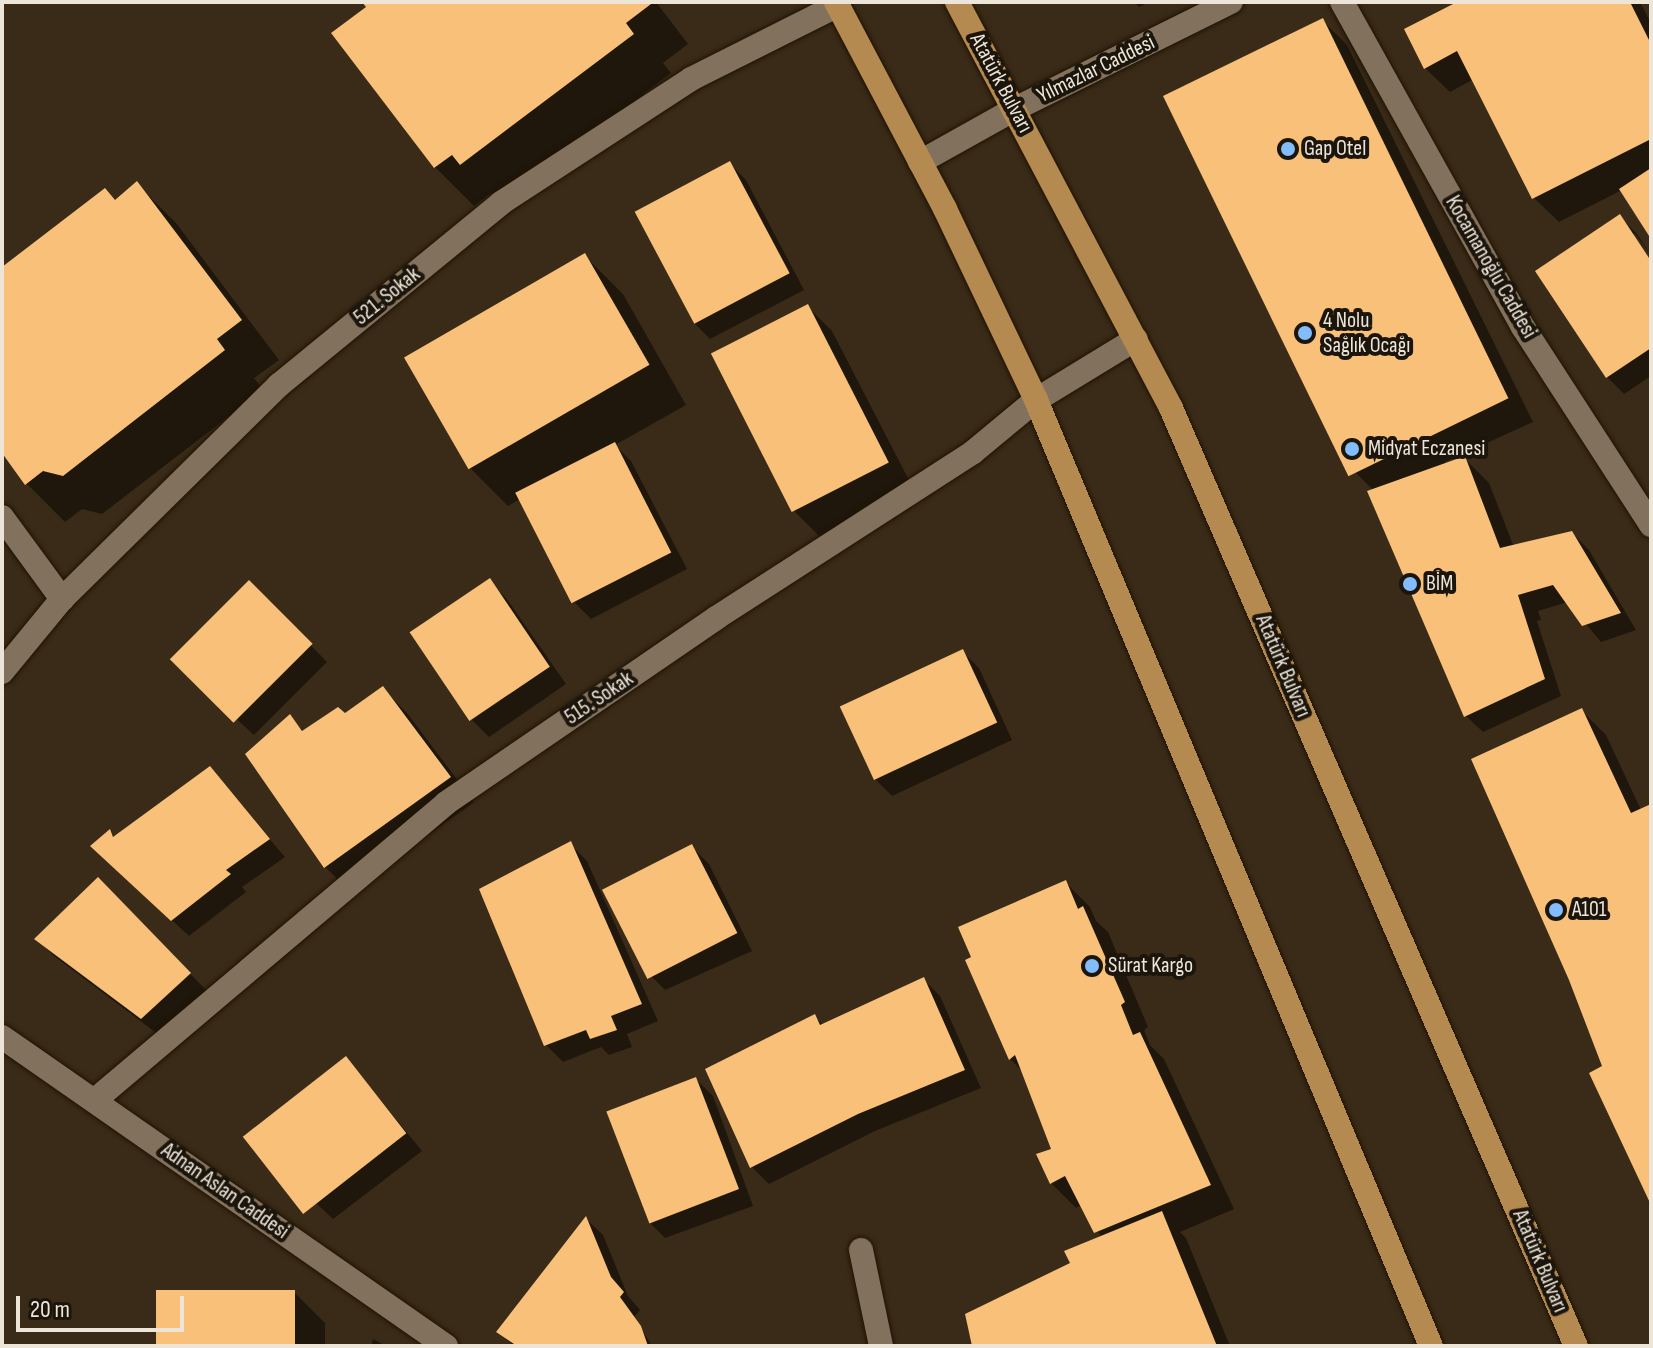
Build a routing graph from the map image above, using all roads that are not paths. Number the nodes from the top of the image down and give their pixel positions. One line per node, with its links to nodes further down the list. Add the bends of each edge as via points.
1 (957, 2): 5 (main road, Atatürk Bulvarı)
2 (1231, 2): 5 (street, Yılmazlar Caddesi)
3 (1342, 2): 10 (street, Kocamanoğlu Caddesi, via 1523,327)
4 (837, 3): 6 (main road); 11 (street, 521. Sokak, via 691,79 501,203 279,385)
5 (1015, 109): 6 (street, Yılmazlar Caddesi); 7 (main road, Atatürk Bulvarı)
6 (920, 162): 8 (main road)
7 (1136, 339): 8 (street, 515. Sokak); 19 (main road, Atatürk Bulvarı, via 1171,408)
8 (1036, 400): 14 (street, 515. Sokak, via 972,453 716,618 446,803); 18 (main road)
9 (2, 517): 11 (street)
10 (1651, 525)
11 (62, 599): 12 (street, 521. Sokak)
12 (2, 672)
13 (2, 1037): 14 (street, Adnan Aslan Caddesi)
14 (95, 1100): 16 (street, Adnan Aslan Caddesi)
15 (861, 1250): 17 (street)
16 (446, 1346)
17 (881, 1346)
18 (1431, 1346)
19 (1576, 1346)

